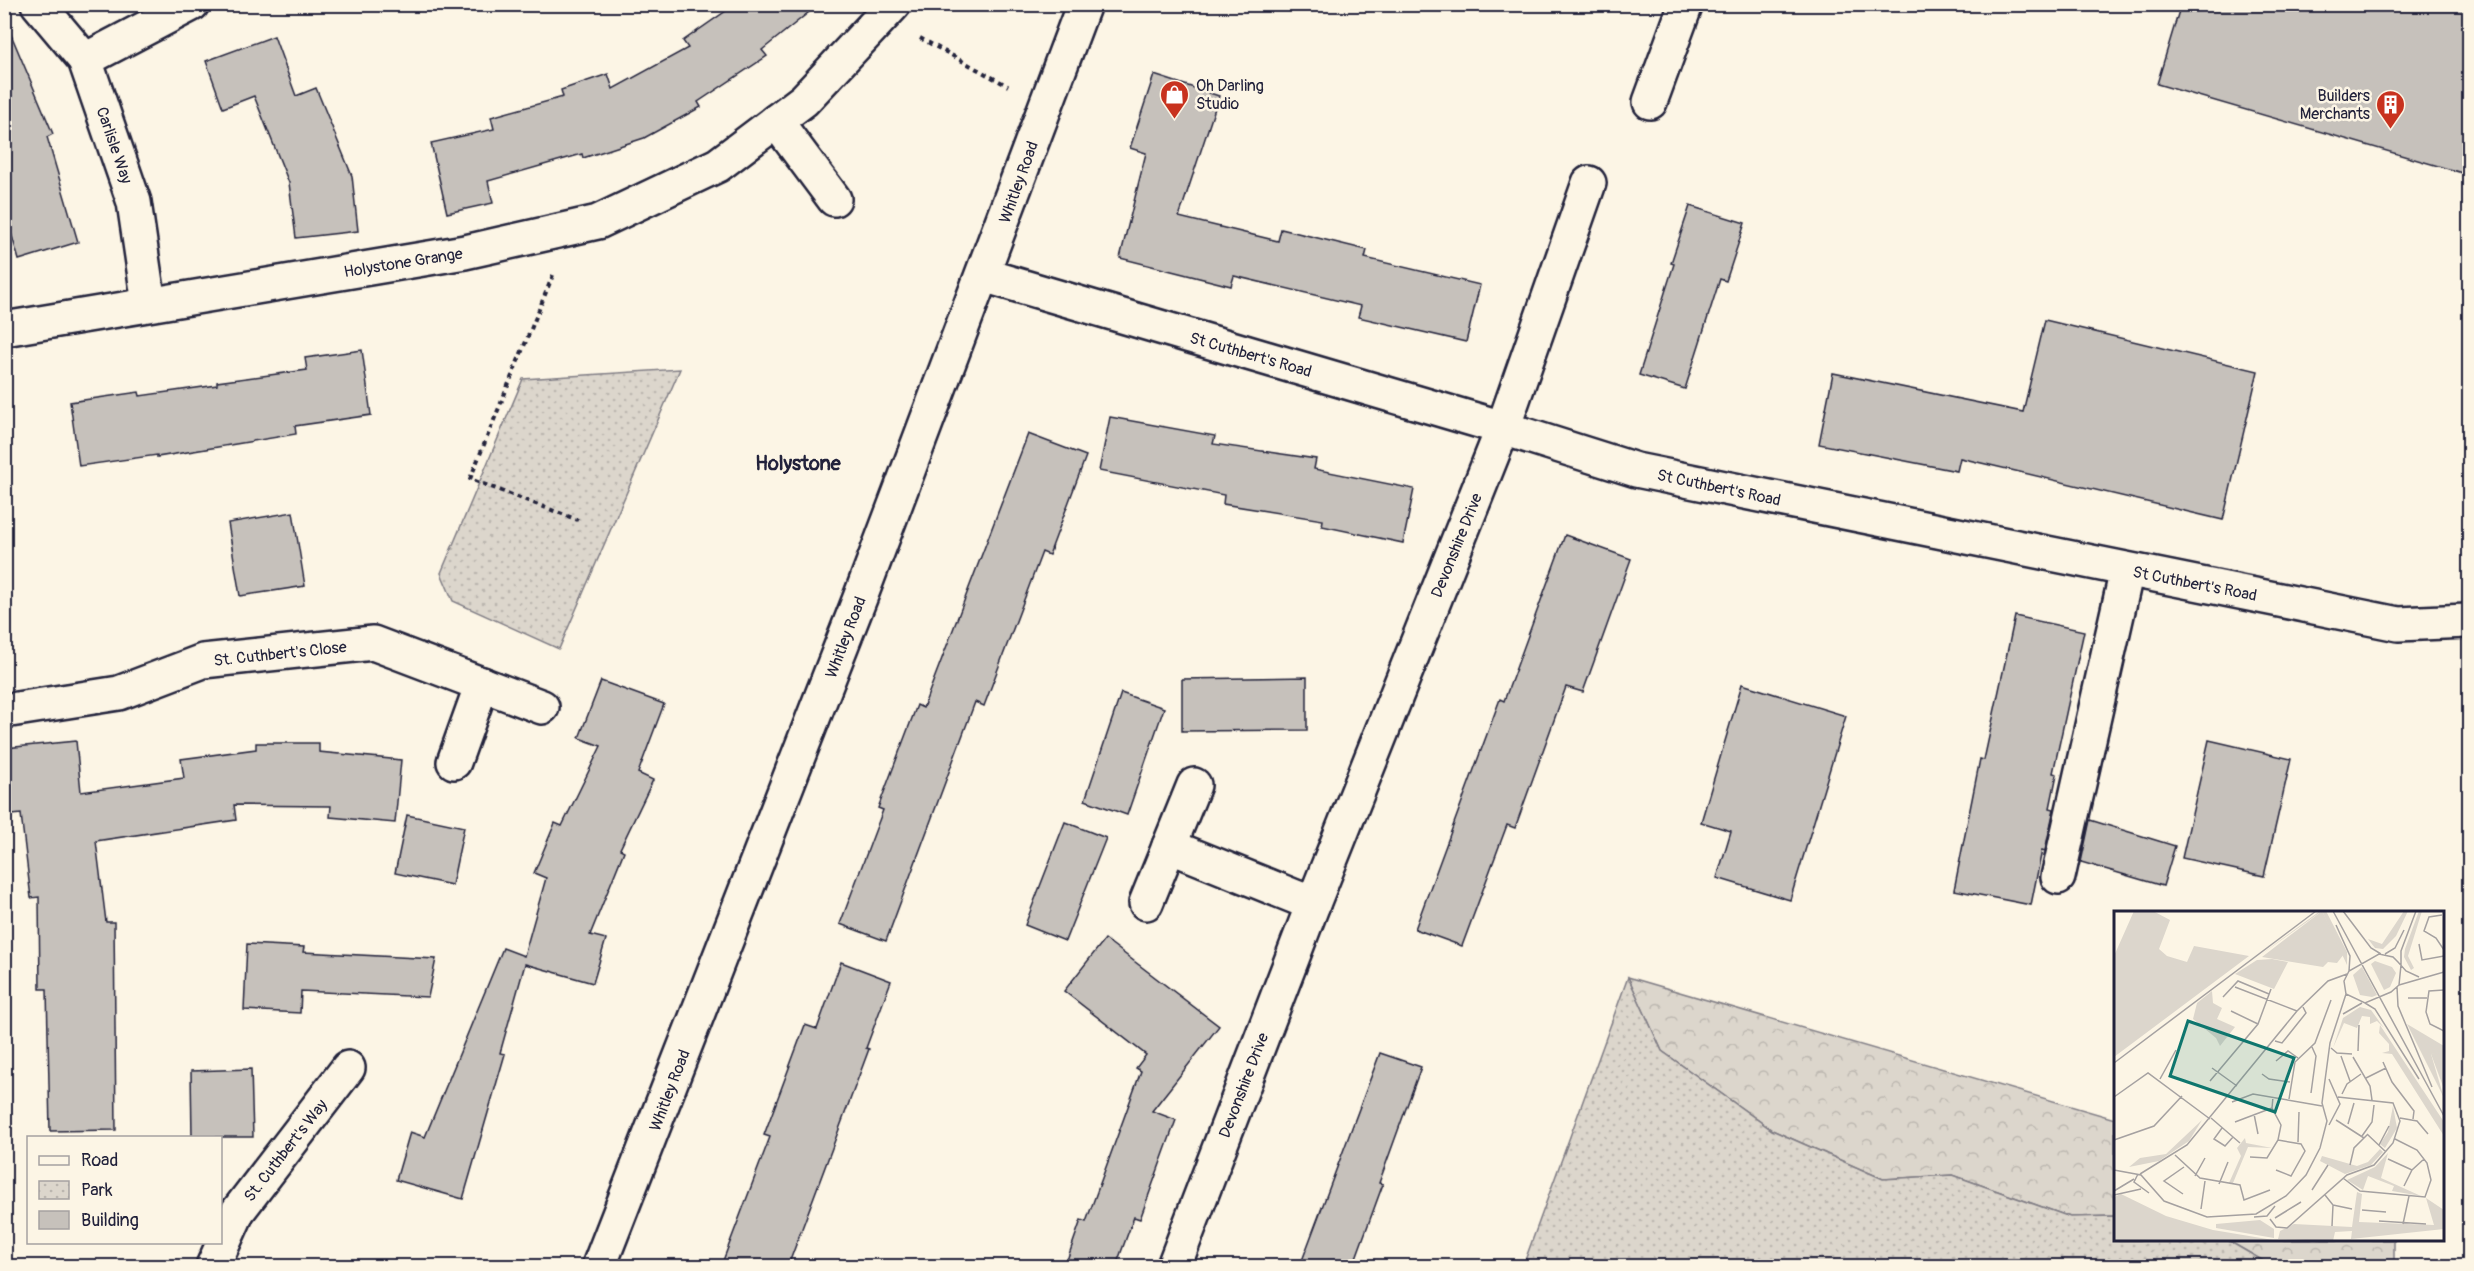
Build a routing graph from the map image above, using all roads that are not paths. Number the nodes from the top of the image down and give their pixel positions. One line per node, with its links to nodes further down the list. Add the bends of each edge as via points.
1 (38, 4): 6 (street, Carlisle Way)
2 (192, 4): 6 (street)
3 (1084, 4): 11 (street, Whitley Road)
4 (1686, 4): 7 (street)
5 (888, 11): 8 (street, Holystone Grange, via 804,100)
6 (86, 60): 12 (street, Carlisle Way, via 134,202)
7 (1650, 102)
8 (776, 122): 10 (street); 12 (street, Holystone Grange, via 718,165 598,222 465,252)
9 (1589, 183): 14 (street, Devonshire Drive)
10 (834, 199)
11 (983, 275): 14 (street, St Cuthbert's Road); 28 (street, Whitley Road)
12 (149, 304): 13 (street, Holystone Grange)
13 (4, 329)
14 (1503, 428): 15 (street, St Cuthbert's Road, via 1636,470); 25 (street, Devonshire Drive)
15 (2127, 570): 16 (street, St Cuthbert's Road, via 2398,624); 23 (street)
16 (2469, 619)
17 (482, 684): 18 (street, St. Cuthbert's Close); 19 (street, St. Cuthbert's Close, via 373,643 203,661 119,693); 20 (street)
18 (542, 707)
19 (4, 711)
20 (454, 762)
21 (1194, 785): 22 (street)
22 (1169, 846): 24 (street); 25 (street)
23 (2058, 877)
24 (1146, 903)
25 (1313, 904): 29 (street, Devonshire Drive)
26 (348, 1068): 27 (street, St. Cuthbert's Way, via 238,1211)
27 (213, 1266)
28 (599, 1266)
29 (1174, 1266)

